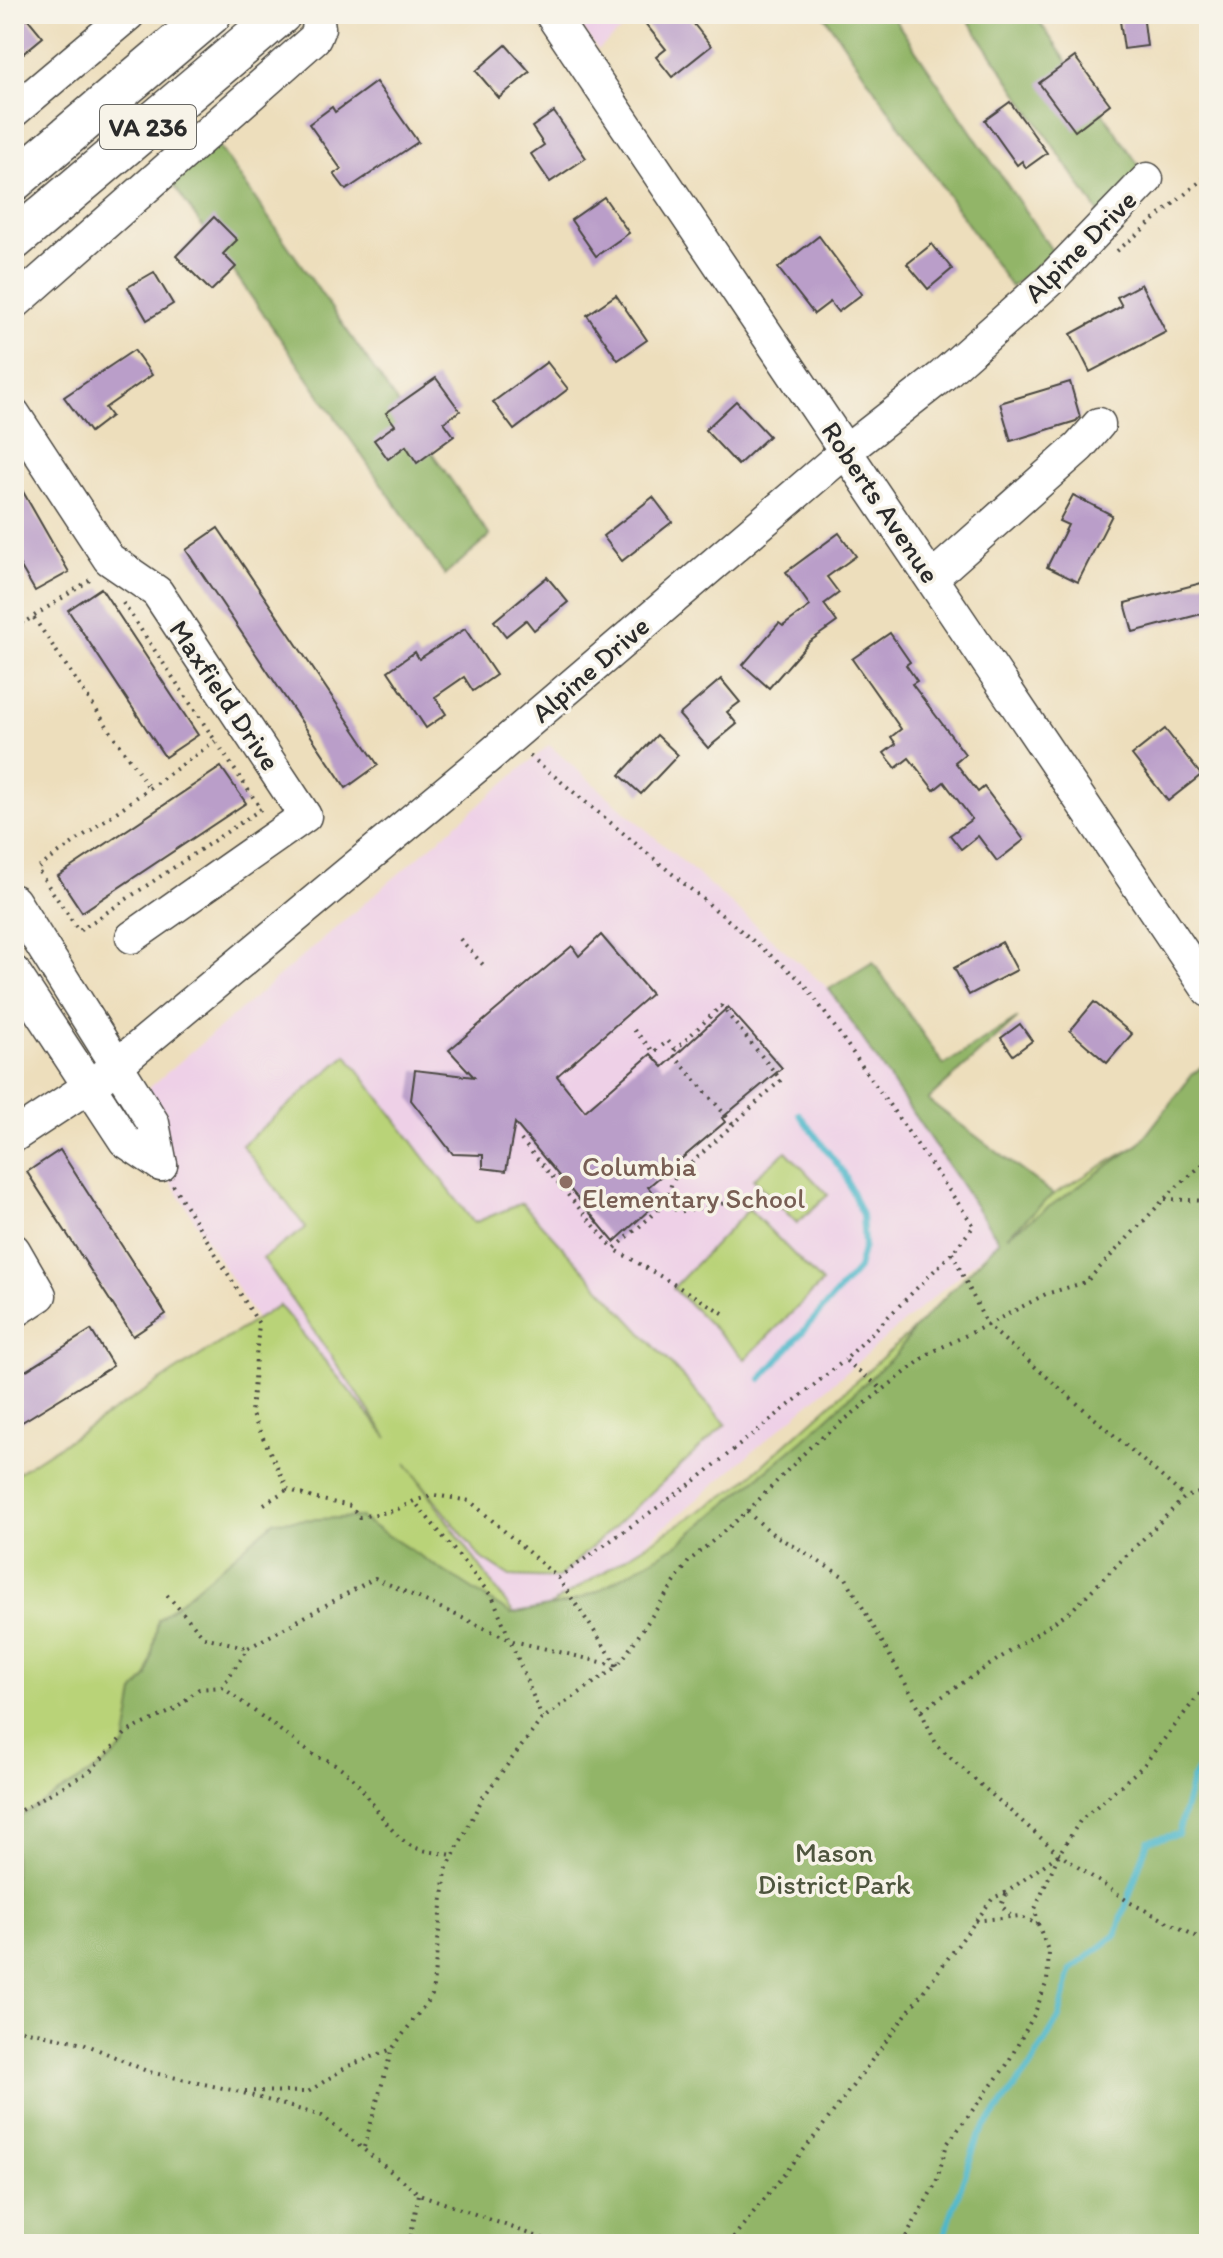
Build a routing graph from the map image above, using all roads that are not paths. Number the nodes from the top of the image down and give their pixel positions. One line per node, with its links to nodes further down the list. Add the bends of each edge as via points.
1 (129, 14): 6 (street)
2 (211, 14): 8 (main road, VA 236)
3 (281, 14): 9 (main road, VA 236)
4 (317, 14): 10 (street, via 315,38)
5 (551, 14): 13 (street, Roberts Avenue)
6 (14, 111)
7 (1147, 179): 13 (street, Alpine Drive, via 1049,281 942,376)
8 (14, 181)
9 (14, 240)
10 (14, 304)
11 (14, 414): 16 (street, Maxfield Drive, via 109,559 157,592 305,816)
12 (1099, 424): 14 (street)
13 (846, 451): 14 (street, Roberts Avenue); 19 (street, Alpine Drive)
14 (933, 577): 18 (street, Roberts Avenue)
15 (14, 901): 19 (street)
16 (132, 937)
17 (14, 972): 20 (street)
18 (1209, 991)
19 (118, 1064): 20 (street, Alpine Drive); 20 (street, via 153,1123 161,1165 125,1141)
20 (87, 1088): 21 (street, Alpine Drive)
21 (14, 1136)
22 (14, 1250): 23 (street, via 40,1295)
23 (14, 1312)

